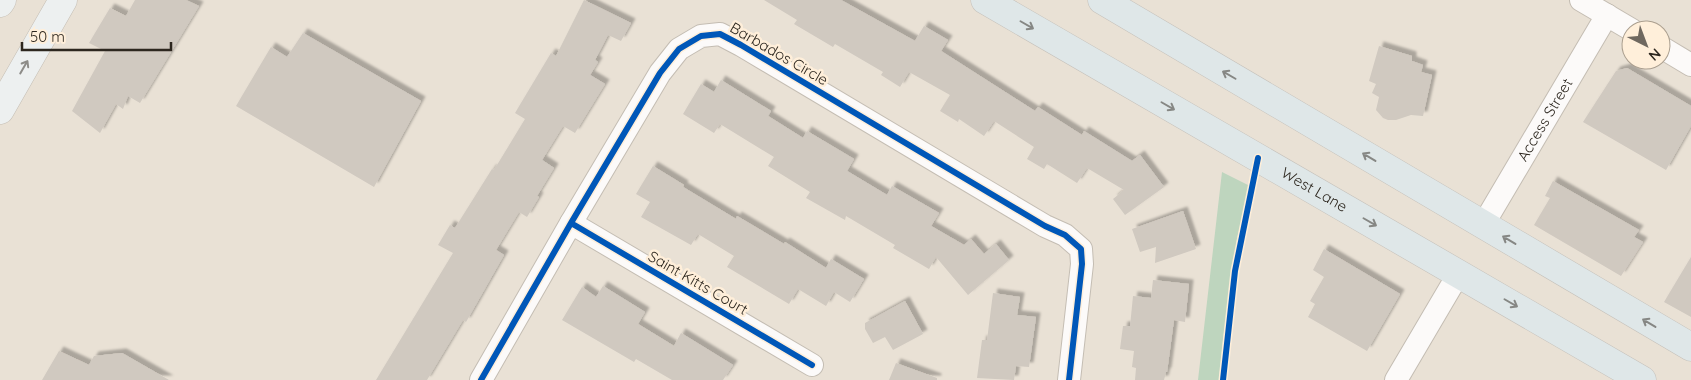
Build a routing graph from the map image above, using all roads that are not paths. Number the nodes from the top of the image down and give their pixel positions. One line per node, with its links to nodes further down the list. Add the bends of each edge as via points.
1 (63, 0): 9 (main road, one-way to 1)
2 (985, 0): 12 (main road, West Lane, one-way to 12)
3 (1102, 0): 11 (main road, one-way to 3)
4 (1581, 0): 5 (street)
5 (1607, 15): 6 (street); 11 (street, Access Street)
6 (1621, 23)
7 (1671, 53): 8 (street)
8 (1691, 65)
9 (0, 110)
10 (571, 223): 14 (street, Saint Kitts Court); 15 (street, Barbados Circle); 16 (street, Barbados Circle, via 660,73 679,48 701,36 720,34 1065,235 1081,249)
11 (1483, 225): 13 (main road, one-way to 11)
12 (1459, 272): 17 (street); 18 (main road, West Lane, one-way to 18)
13 (1691, 347)
14 (812, 365)
15 (481, 380)
16 (1069, 380)
17 (1396, 380)
18 (1642, 380)

